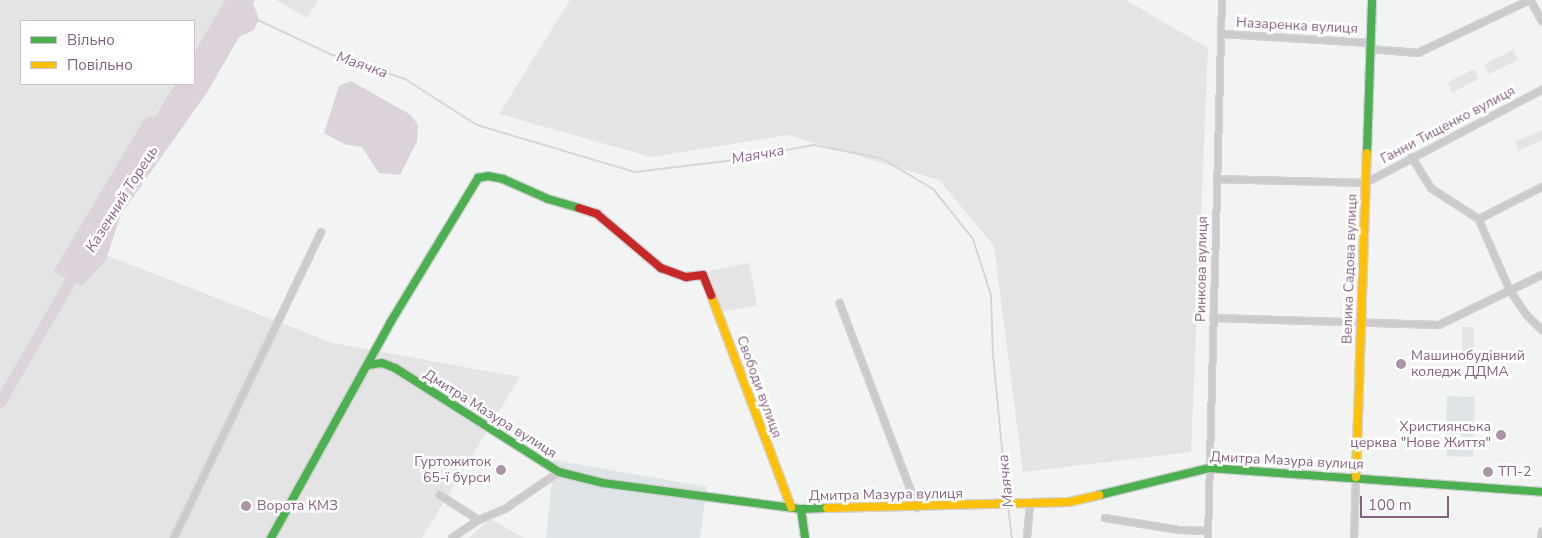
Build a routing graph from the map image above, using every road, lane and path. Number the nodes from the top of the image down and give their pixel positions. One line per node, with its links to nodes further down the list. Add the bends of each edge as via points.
1 (1222, 0): 5 (street, Ринкова вулиця)
2 (1372, 0): 6 (street, Велика Садова вулиця)
3 (1530, 0): 4 (street); 6 (street, Назаренка вулиця, via 1418,53)
4 (1542, 22)
5 (1222, 34): 6 (street, Назаренка вулиця); 9 (street, Ринкова вулиця)
6 (1370, 46): 10 (street, Велика Садова вулиця)
7 (1542, 90): 8 (street, Ганни Тищенко вулиця)
8 (1412, 157): 10 (street, Ганни Тищенко вулиця); 12 (street, via 1431,188)
9 (1216, 179): 10 (street); 17 (street, Ринкова вулиця)
10 (1366, 183): 18 (street, Велика Садова вулиця)
11 (1542, 186): 12 (street)
12 (1479, 219): 15 (street)
13 (321, 232): 34 (street)
14 (1542, 275): 15 (street)
15 (1510, 290): 18 (street, via 1439,325); 19 (street, via 1527,316)
16 (840, 303): 28 (street)
17 (1214, 318): 18 (street); 21 (street, Ринкова вулиця)
18 (1361, 322): 23 (street, Велика Садова вулиця)
19 (1542, 330)
20 (368, 366): 22 (street, Дмитра Мазура вулиця, via 382,363 395,368); 27 (street, Свободи вулиця, via 390,323 478,178 503,178 548,199 597,214 660,268 686,277 702,276); 35 (street)
21 (1209, 468): 23 (street, Дмитра Мазура вулиця); 26 (street, Дмитра Мазура вулиця, via 1069,502); 32 (street, Ринкова вулиця)
22 (559, 472): 27 (street, Дмитра Мазура вулиця, via 603,482); 31 (street, via 505,509)
23 (1356, 477): 24 (street, Дмитра Мазура вулиця); 40 (street, Велика Садова вулиця)
24 (1542, 492)
25 (440, 495): 31 (street)
26 (1026, 505): 28 (street, Дмитра Мазура вулиця); 38 (street)
27 (791, 507): 29 (street, Дмитра Мазура вулиця)
28 (918, 508): 29 (street, Дмитра Мазура вулиця)
29 (801, 509): 37 (street)
30 (1105, 518): 32 (street, via 1180,530)
31 (478, 520): 36 (street)
32 (1208, 531): 39 (street, Ринкова вулиця)
33 (1542, 532): 41 (street)
34 (174, 538)
35 (271, 538)
36 (452, 538)
37 (805, 538)
38 (1027, 538)
39 (1208, 538)
40 (1354, 538)
41 (1541, 538)

